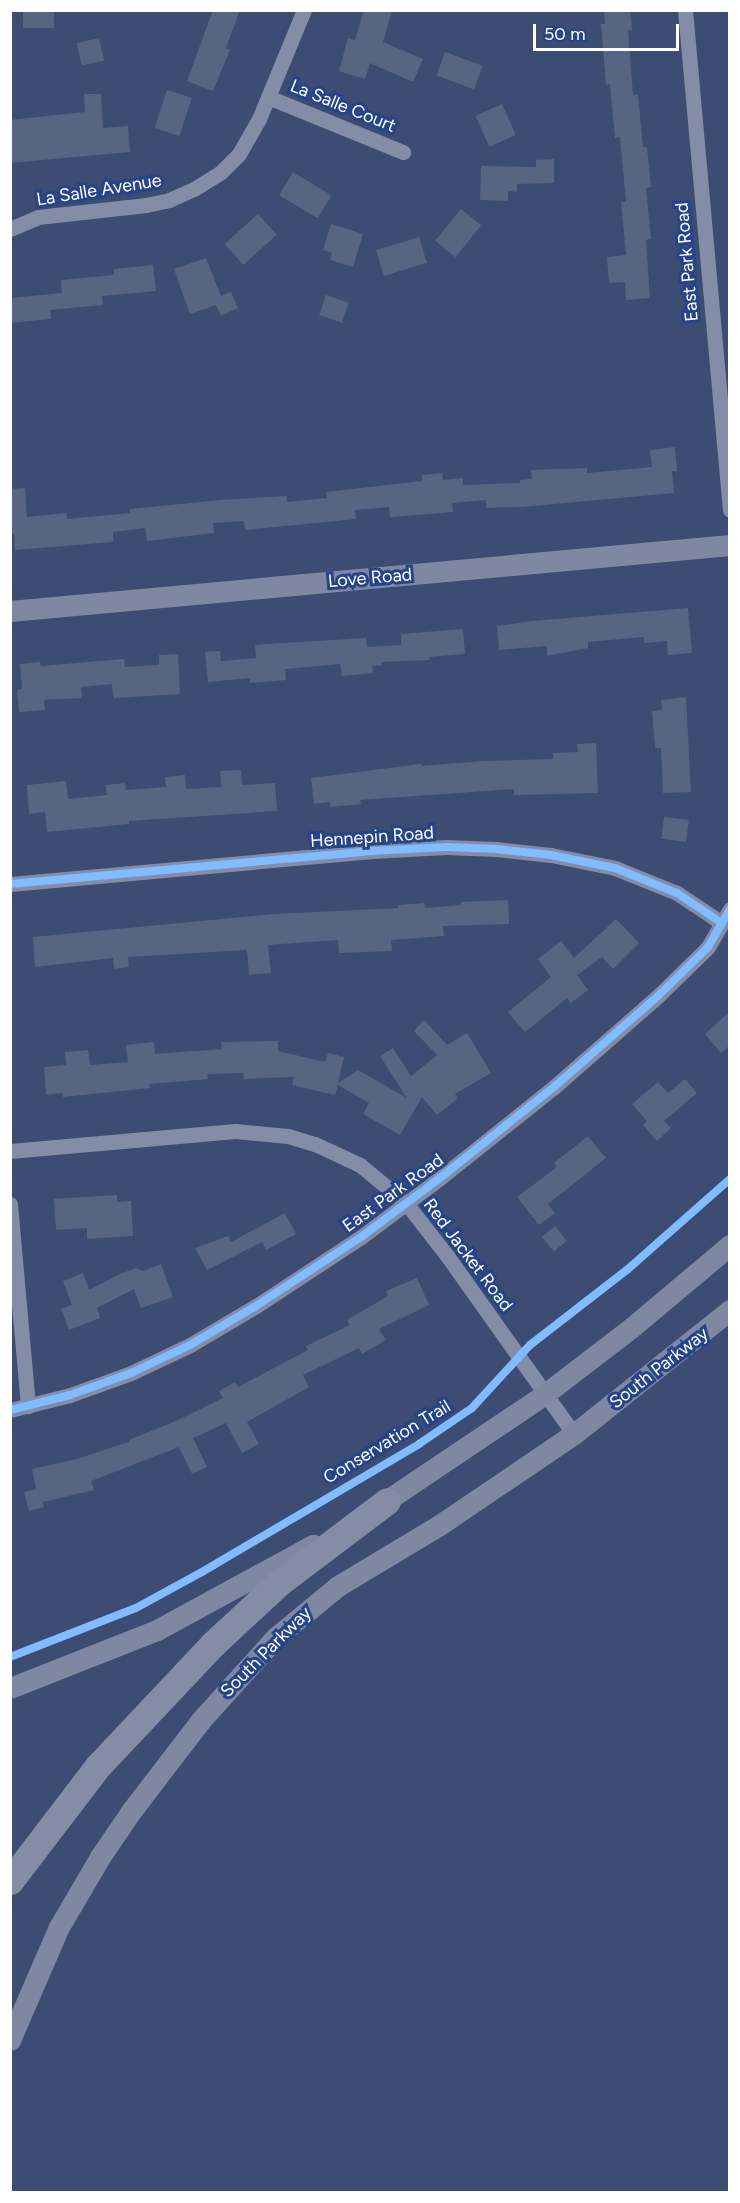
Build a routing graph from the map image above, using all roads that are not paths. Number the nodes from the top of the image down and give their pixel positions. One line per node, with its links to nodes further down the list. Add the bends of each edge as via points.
1 (304, 10): 3 (street, La Salle Avenue)
2 (686, 10): 6 (street, East Park Road)
3 (268, 97): 4 (street, La Salle Court); 5 (street, La Salle Avenue, via 239,154 221,172 194,189 146,205 38,217)
4 (403, 152)
5 (10, 229)
6 (729, 510)
7 (729, 545): 8 (main road, Love Road)
8 (10, 611)
9 (10, 885): 11 (street, Hennepin Road, via 372,851 496,849 615,868 676,893)
10 (729, 909): 11 (street, East Park Road)
11 (722, 923): 13 (street, East Park Road, via 708,947 658,996 554,1087)
12 (10, 1151): 13 (street, Red Jacket Road, via 236,1131 288,1136 360,1165)
13 (406, 1203): 17 (street, Red Jacket Road); 18 (street, East Park Road, via 256,1306 190,1345 131,1373)
14 (10, 1204): 18 (street)
15 (729, 1245): 17 (main road)
16 (729, 1310): 20 (main road, South Parkway)
17 (545, 1394): 20 (street, Red Jacket Road); 21 (main road)
18 (28, 1406): 19 (street, East Park Road)
19 (10, 1410)
20 (574, 1434): 24 (main road, South Parkway, via 438,1526 338,1586 276,1637 235,1680 166,1764 100,1857 59,1927)
21 (387, 1501): 22 (main road, via 157,1630); 23 (highway, via 280,1582 213,1644 98,1766)
22 (10, 1688)
23 (10, 1881)
24 (10, 2040)

